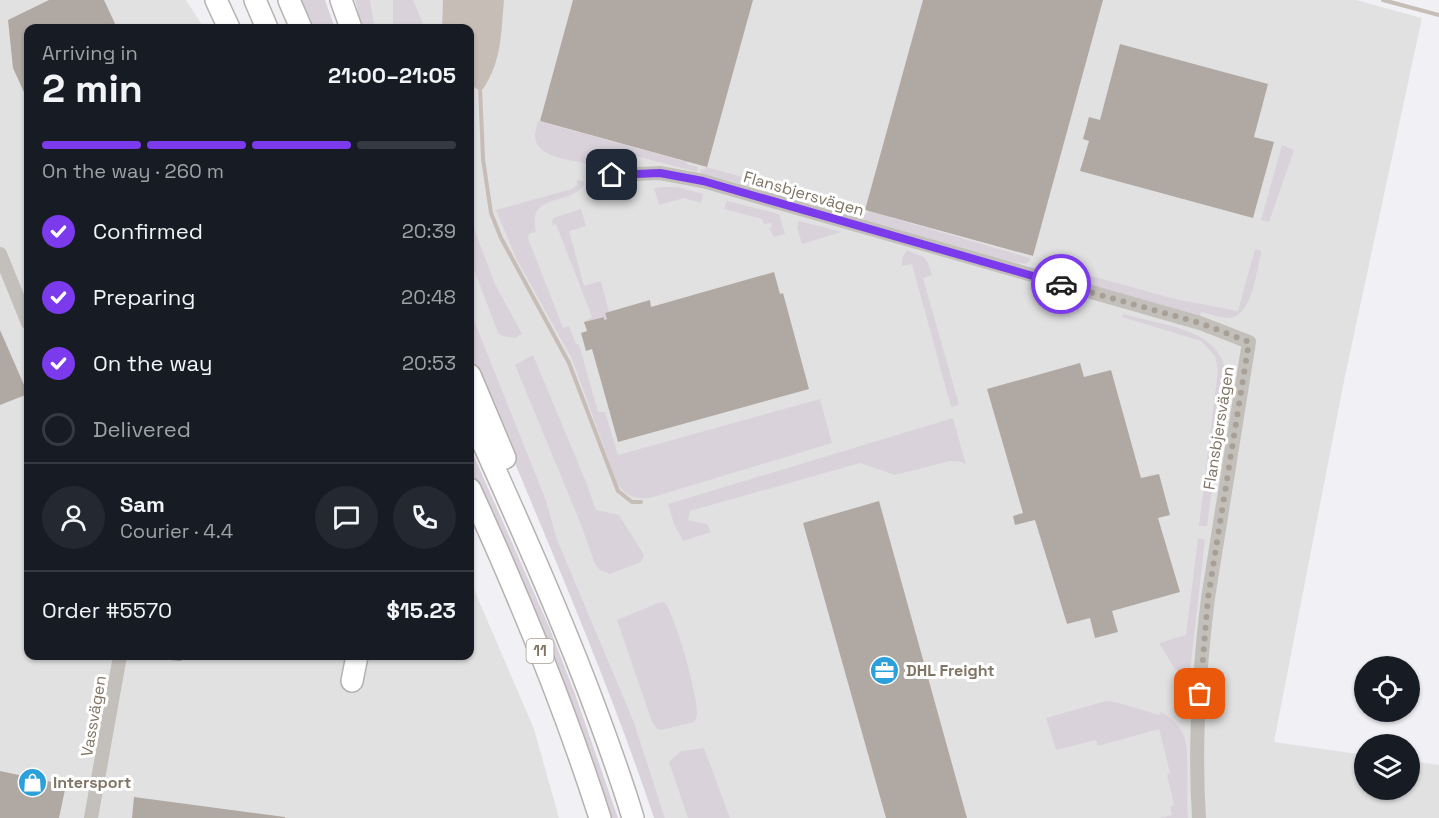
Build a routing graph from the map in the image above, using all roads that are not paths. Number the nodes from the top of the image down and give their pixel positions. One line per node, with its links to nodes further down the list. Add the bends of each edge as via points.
1 (208, 0): 5 (highway)
2 (216, 0): 6 (highway)
3 (255, 0): 7 (highway)
4 (290, 0): 8 (highway)
5 (220, 24)
6 (227, 24)
7 (265, 24)
8 (299, 24)
9 (612, 175): 24 (street, Flansbjersvägen, via 660,173 703,181 1200,323 1249,342 1204,629 1197,740)
10 (0, 254): 11 (street)
11 (24, 313)
12 (474, 385): 16 (highway, via 504,456)
13 (474, 423): 16 (highway, 11)
14 (474, 498): 22 (highway, 11, via 527,619)
15 (474, 528): 21 (highway, via 516,619)
16 (532, 551): 23 (highway, 11, via 575,654)
17 (119, 660): 20 (street, Vassvägen)
18 (356, 660): 19 (highway)
19 (352, 681)
20 (91, 818)
21 (590, 818)
22 (600, 818)
23 (633, 818)
24 (1199, 818)

